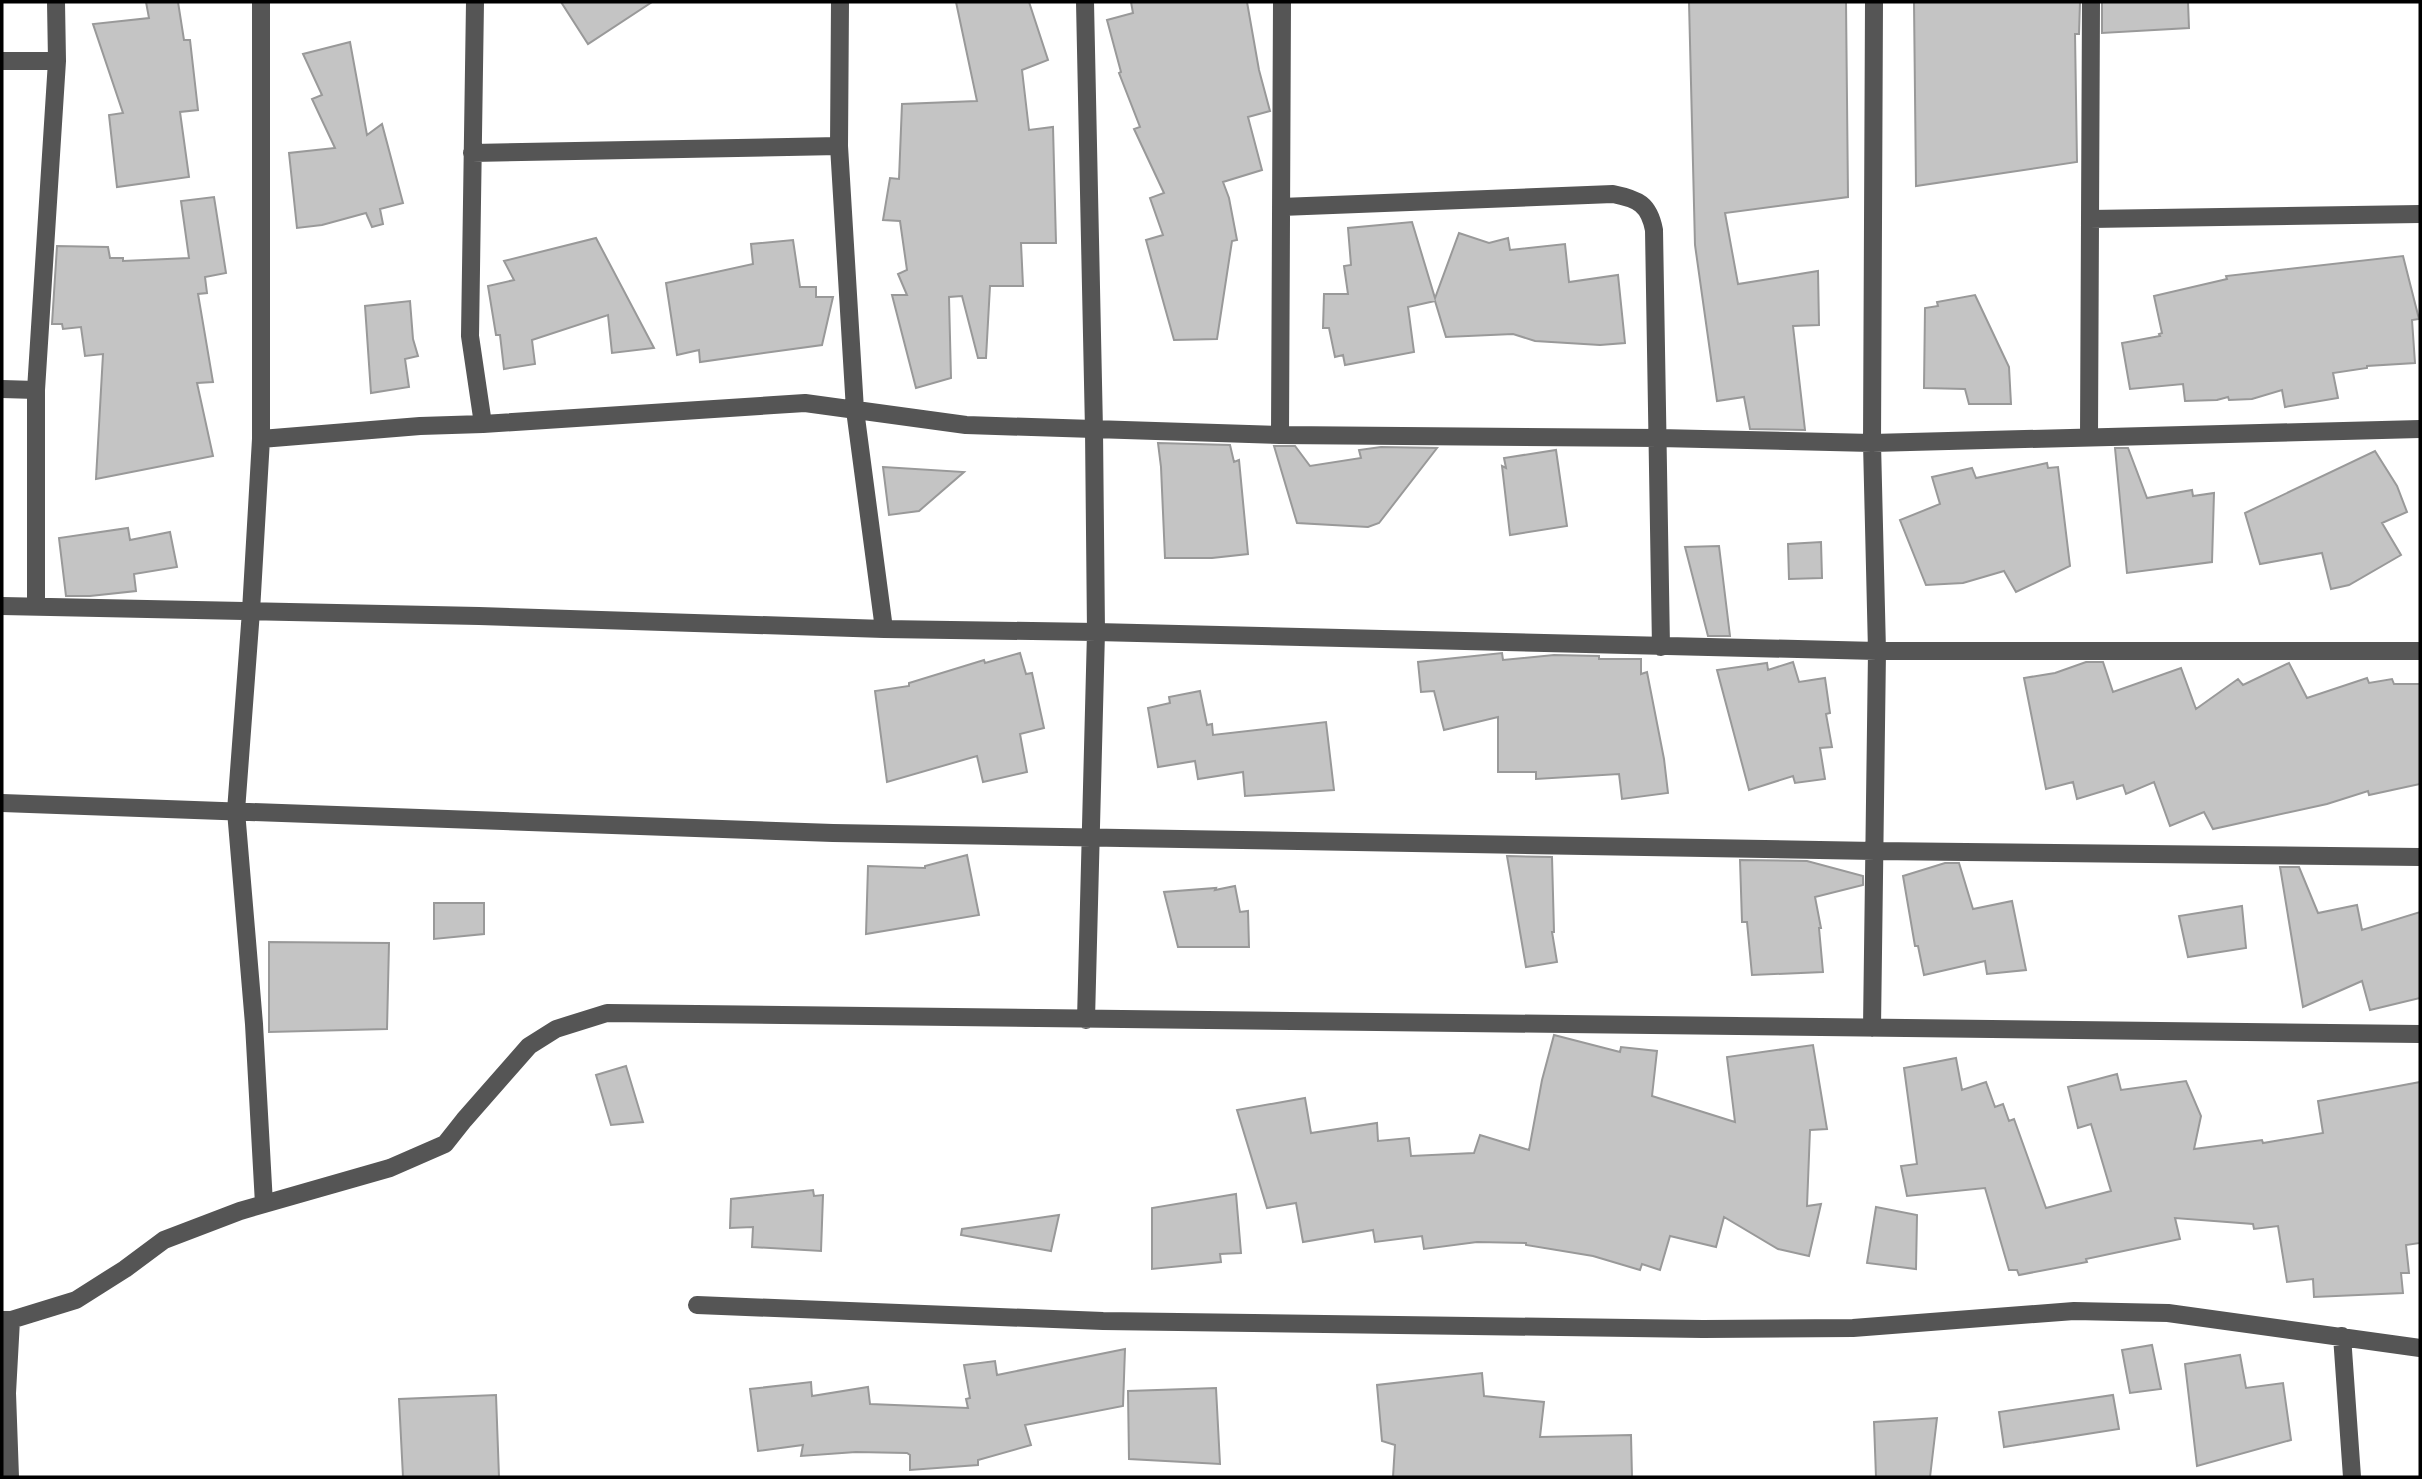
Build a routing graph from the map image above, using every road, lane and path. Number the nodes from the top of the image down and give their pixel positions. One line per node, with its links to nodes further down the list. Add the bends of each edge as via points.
1 (56, 2): 10 (street)
2 (261, 2): 25 (street)
3 (475, 2): 12 (street)
4 (840, 2): 11 (street)
5 (1085, 2): 21 (street)
6 (1282, 2): 13 (street)
7 (1874, 2): 26 (street)
8 (2091, 2): 15 (street)
9 (2, 61): 10 (street)
10 (57, 61): 17 (street)
11 (839, 146): 12 (street); 18 (street)
12 (472, 153): 19 (street, via 470,336)
13 (1281, 207): 22 (street); 23 (street, via 1613,194 1640,202 1651,214 1654,230)
14 (2420, 214): 15 (street)
15 (2090, 219): 24 (street)
16 (2, 389): 17 (street)
17 (36, 390): 28 (street)
18 (855, 410): 19 (street, via 805,403); 21 (street, via 967,425); 30 (street)
19 (483, 424): 25 (street)
20 (2420, 429): 24 (street)
21 (1094, 430): 22 (street); 31 (street)
22 (1280, 435): 23 (street)
23 (1659, 438): 26 (street); 32 (street)
24 (2089, 438): 26 (street)
25 (261, 439): 29 (street)
26 (1872, 443): 34 (street)
27 (2, 606): 28 (street)
28 (36, 606): 29 (street)
29 (251, 611): 30 (street); 36 (street)
30 (884, 629): 31 (street)
31 (1096, 632): 32 (street); 37 (street)
32 (1661, 647): 34 (street)
33 (2420, 650): 34 (street)
34 (1877, 651): 38 (street)
35 (2, 803): 36 (street)
36 (236, 811): 37 (street, via 833,833); 43 (street)
37 (1091, 836): 38 (street); 40 (street)
38 (1875, 851): 39 (street); 41 (street)
39 (2420, 857)
40 (1086, 1020): 41 (street); 43 (street, via 607,1013 556,1029 529,1046 445,1144 390,1168)
41 (1872, 1028): 42 (street)
42 (2420, 1034)
43 (264, 1204): 45 (street, via 164,1240 76,1300)
44 (697, 1305): 46 (street, via 1117,1321 1703,1329 1853,1328 2074,1311 2168,1313)
45 (7, 1320): 48 (street)
46 (2343, 1336): 47 (street); 49 (street)
47 (2420, 1348)
48 (10, 1477)
49 (2352, 1477)

